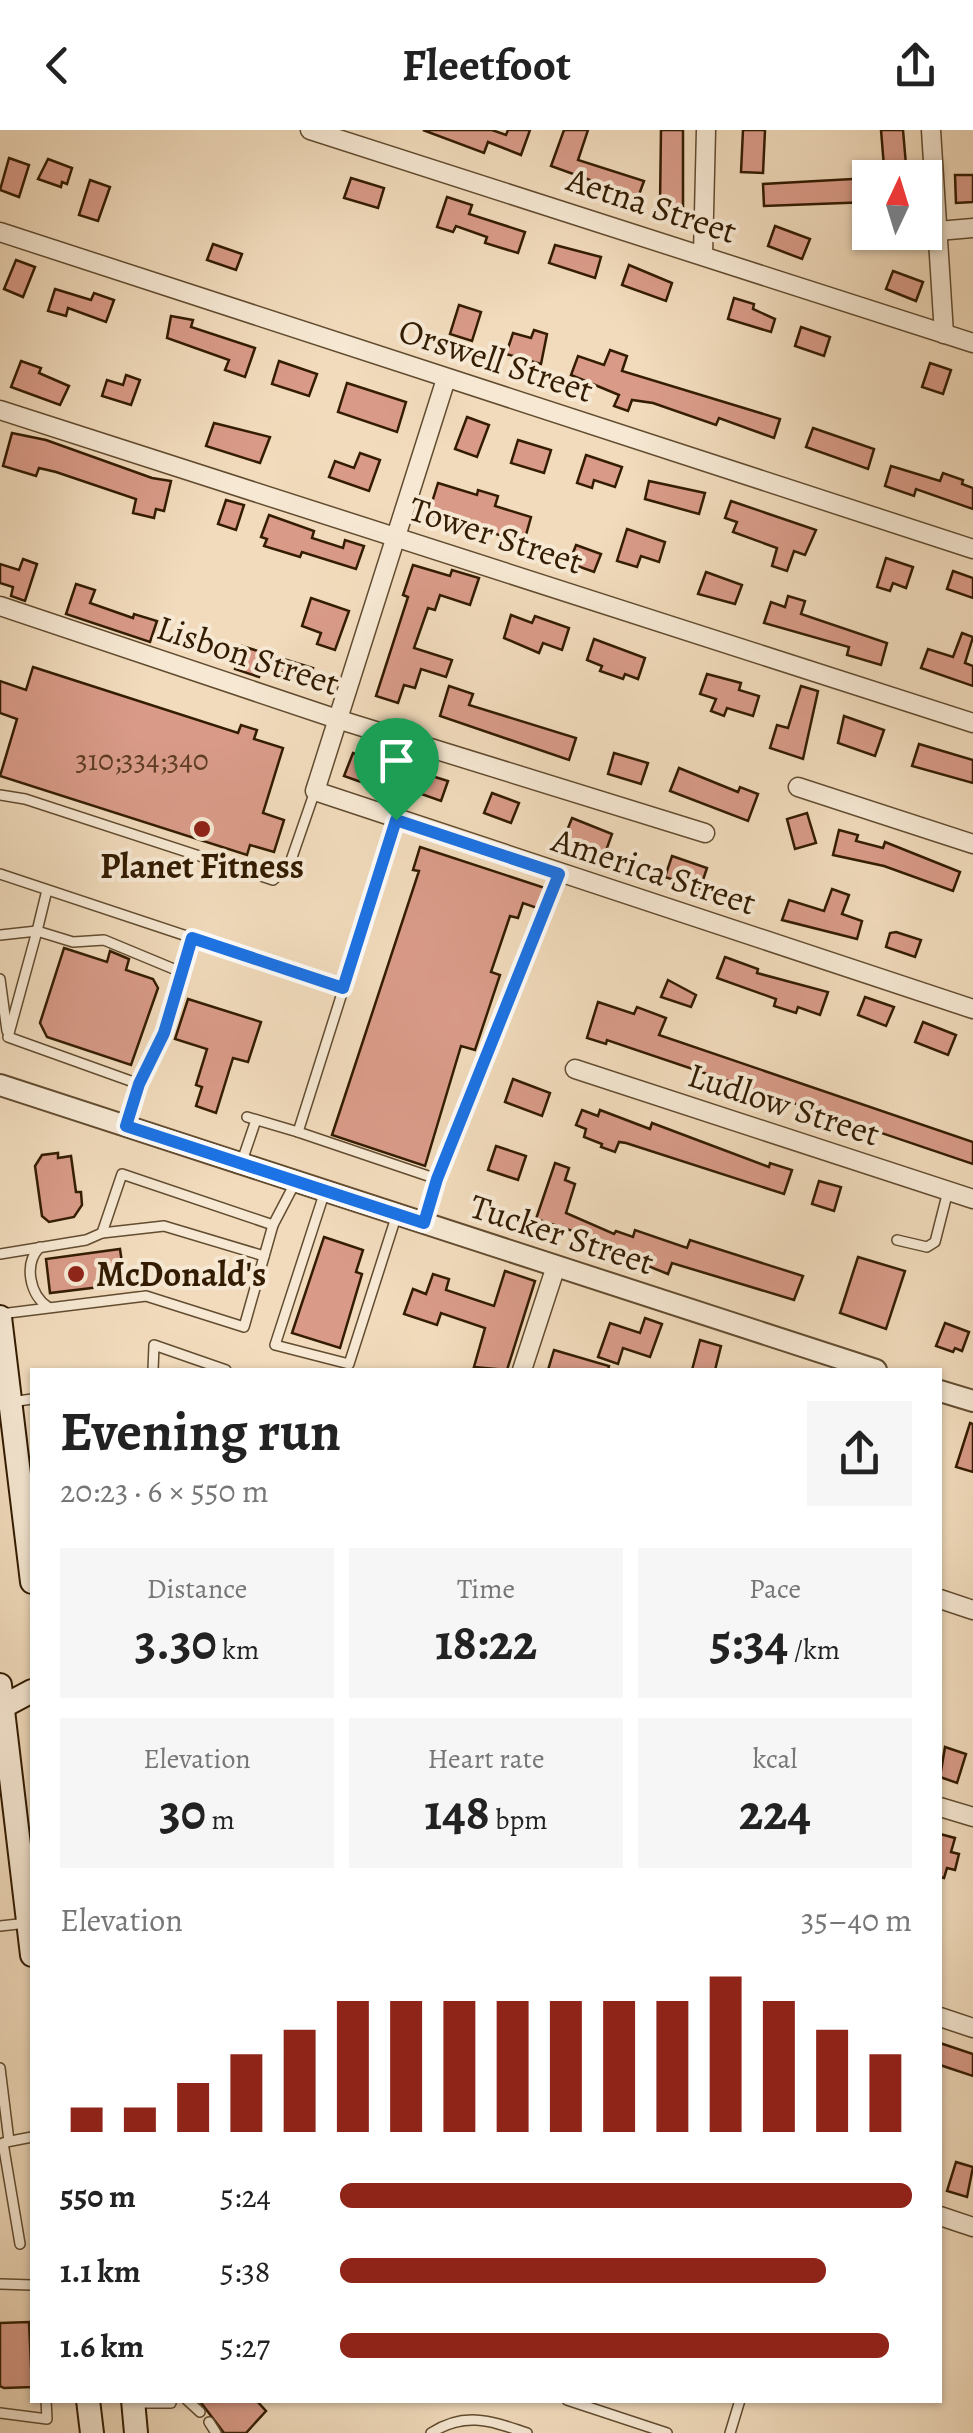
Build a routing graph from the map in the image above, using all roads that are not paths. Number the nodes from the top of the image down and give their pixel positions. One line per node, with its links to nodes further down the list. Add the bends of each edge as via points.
1 (310, 130): 9 (street, Aetna Street)
2 (706, 130): 9 (street)
3 (932, 130): 4 (street)
4 (934, 160)
5 (973, 228): 6 (street)
6 (942, 231)
7 (0, 232): 12 (street, Orswell Street)
8 (939, 250): 10 (street)
9 (703, 255): 10 (street, Aetna Street)
10 (944, 334): 11 (street, Aetna Street)
11 (973, 343)
12 (446, 378): 14 (street); 15 (street, Orswell Street)
13 (0, 410): 14 (street, Tower Street)
14 (395, 537): 17 (street); 18 (street, Tower Street)
15 (973, 549)
16 (0, 606): 17 (street, Lisbon Street)
17 (337, 719): 20 (street); 23 (street, Lisbon Street)
18 (973, 723)
19 (798, 787): 24 (street)
20 (315, 792): 21 (lane, via 289,866 273,880); 22 (street, America Street)
21 (0, 795)
22 (396, 820): 26 (street, America Street); 33 (lane)
23 (705, 833)
24 (973, 844)
25 (0, 874): 27 (lane)
26 (559, 874): 34 (street, America Street); 42 (lane)
27 (46, 890): 28 (lane); 30 (lane)
28 (36, 931): 29 (lane); 31 (lane, via 73,942 104,940); 35 (lane)
29 (0, 934)
30 (192, 938): 31 (lane); 33 (lane)
31 (182, 972): 37 (lane, via 164,1033)
32 (0, 979): 35 (lane)
33 (343, 988): 40 (lane)
34 (973, 1009)
35 (8, 1037): 37 (lane)
36 (575, 1069): 45 (street, Ludlow Street)
37 (139, 1084): 39 (lane)
38 (0, 1085): 39 (street, Tucker Street)
39 (126, 1126): 41 (street, Tucker Street)
40 (298, 1132): 41 (lane, via 251,1118); 42 (lane)
41 (241, 1164): 43 (street, Tucker Street)
42 (437, 1179): 48 (lane)
43 (296, 1182): 44 (street, Tucker Street); 49 (lane)
44 (325, 1191): 47 (street, Tucker Street); 47 (lane, via 275,1346 349,1364)
45 (948, 1191): 46 (street, Ludlow Street); 51 (lane, via 936,1242 927,1247)
46 (973, 1199)
47 (397, 1214): 48 (street, Tucker Street)
48 (424, 1223): 55 (street, Tucker Street)
49 (274, 1226): 50 (lane, via 122,1174); 54 (lane)
50 (102, 1233): 52 (lane); 54 (lane, via 174,1227)
51 (896, 1240)
52 (42, 1246): 53 (lane); 56 (lane, via 30,1266 34,1293)
53 (0, 1254)
54 (264, 1256): 56 (lane, via 244,1327 146,1296)
55 (556, 1266): 60 (street); 61 (street, Tucker Street)
56 (49, 1308): 57 (lane)
57 (0, 1316): 63 (main road)
58 (153, 1368): 59 (lane, via 154,1346)
59 (220, 1368)
60 (523, 1368)
61 (870, 1368)
62 (942, 1392): 64 (street)
63 (22, 1400): 65 (main road)
64 (973, 1402)
65 (29, 1519)
66 (942, 1600): 67 (street)
67 (973, 1610)
68 (30, 1688): 69 (main road)
69 (1, 1696): 72 (main road)
70 (942, 1808): 71 (street)
71 (973, 1818)
72 (18, 1841): 73 (main road); 74 (main road)
73 (30, 1864)
74 (29, 1923): 75 (lane); 76 (main road)
75 (0, 1926)
76 (30, 1934)
77 (942, 2017): 78 (street)
78 (973, 2028)
79 (0, 2068): 81 (lane)
80 (30, 2137): 81 (lane)
81 (4, 2142): 84 (lane)
82 (942, 2217): 83 (street)
83 (973, 2227)
84 (20, 2244)
85 (0, 2284): 86 (lane)
86 (30, 2285)
87 (46, 2403): 94 (lane, via 47,2419)
88 (88, 2403): 96 (main road)
89 (133, 2403): 97 (main road)
90 (190, 2403): 93 (lane)
91 (576, 2403): 101 (lane)
92 (739, 2403): 102 (lane)
93 (200, 2412)
94 (0, 2413)
95 (209, 2422): 98 (lane)
96 (92, 2433)
97 (136, 2433)
98 (216, 2433)
99 (431, 2433): 100 (lane, via 473,2418)
100 (527, 2433)
101 (666, 2433)
102 (730, 2433)

